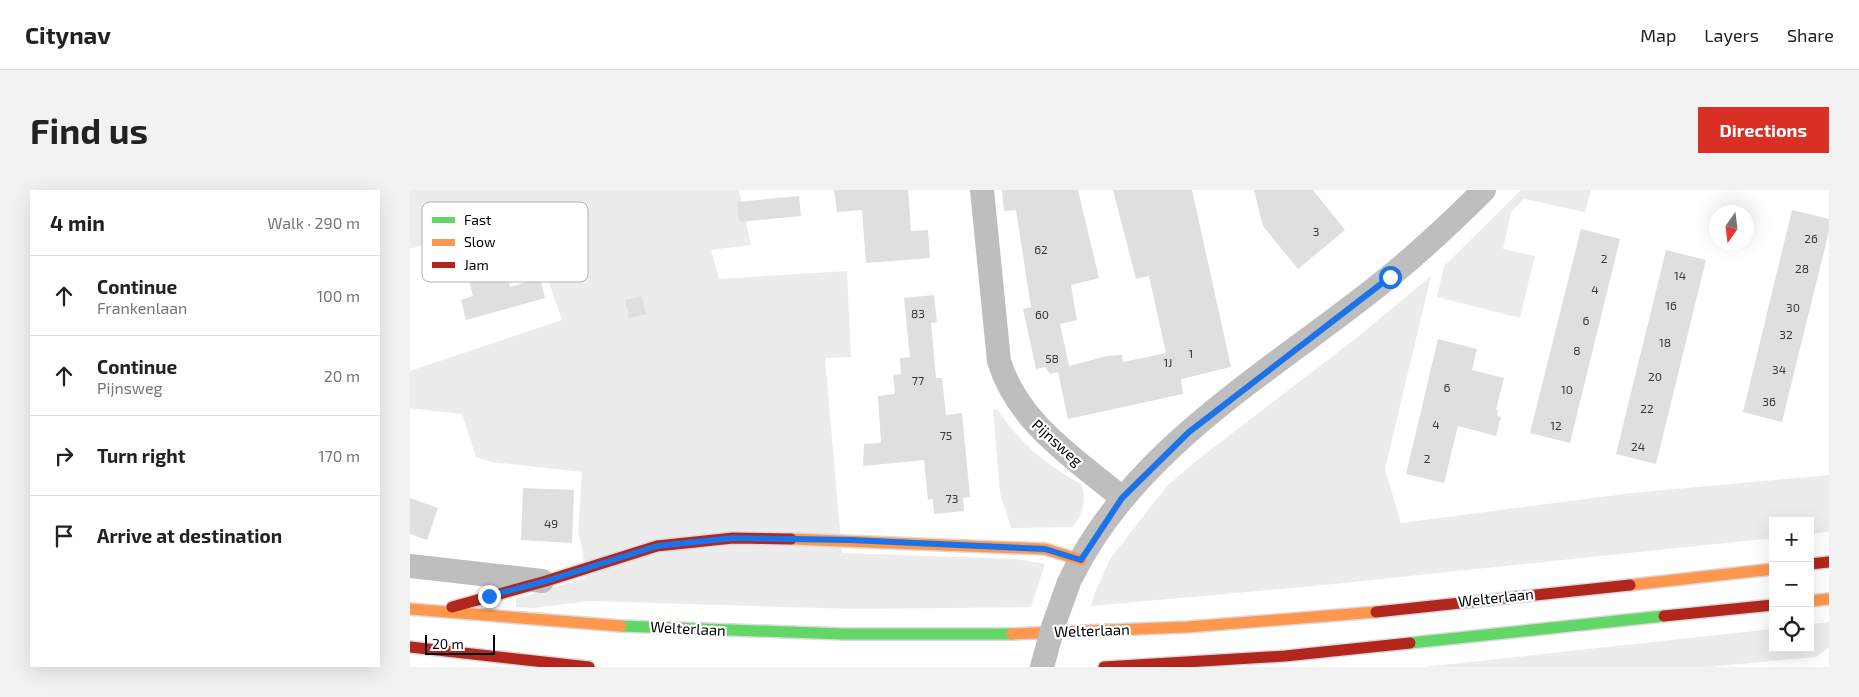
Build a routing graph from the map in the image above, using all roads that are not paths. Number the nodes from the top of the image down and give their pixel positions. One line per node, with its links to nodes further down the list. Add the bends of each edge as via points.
1 (982, 190): 3 (street, Pijnsweg, via 999,361 1005,380 1016,400 1043,433)
2 (1484, 190): 3 (street, via 1390,277 1189,432)
3 (1122, 498): 4 (street)
4 (1081, 560): 9 (main road, via 1045,549 733,538 657,546); 17 (street, bridge, via 1060,604)
5 (1829, 562): 6 (main road)
6 (1814, 564)
7 (410, 566): 9 (street)
8 (1769, 568): 14 (main road, Welterlaan, via 1321,617 1104,631 959,635 751,632 615,626)
9 (546, 581): 14 (main road)
10 (1829, 599): 11 (main road)
11 (1814, 601)
12 (1769, 605): 18 (main road, via 1285,656)
13 (410, 609): 14 (main road, Welterlaan)
14 (436, 612)
15 (410, 647): 16 (main road)
16 (589, 667)
17 (1042, 667)
18 (1104, 667)

